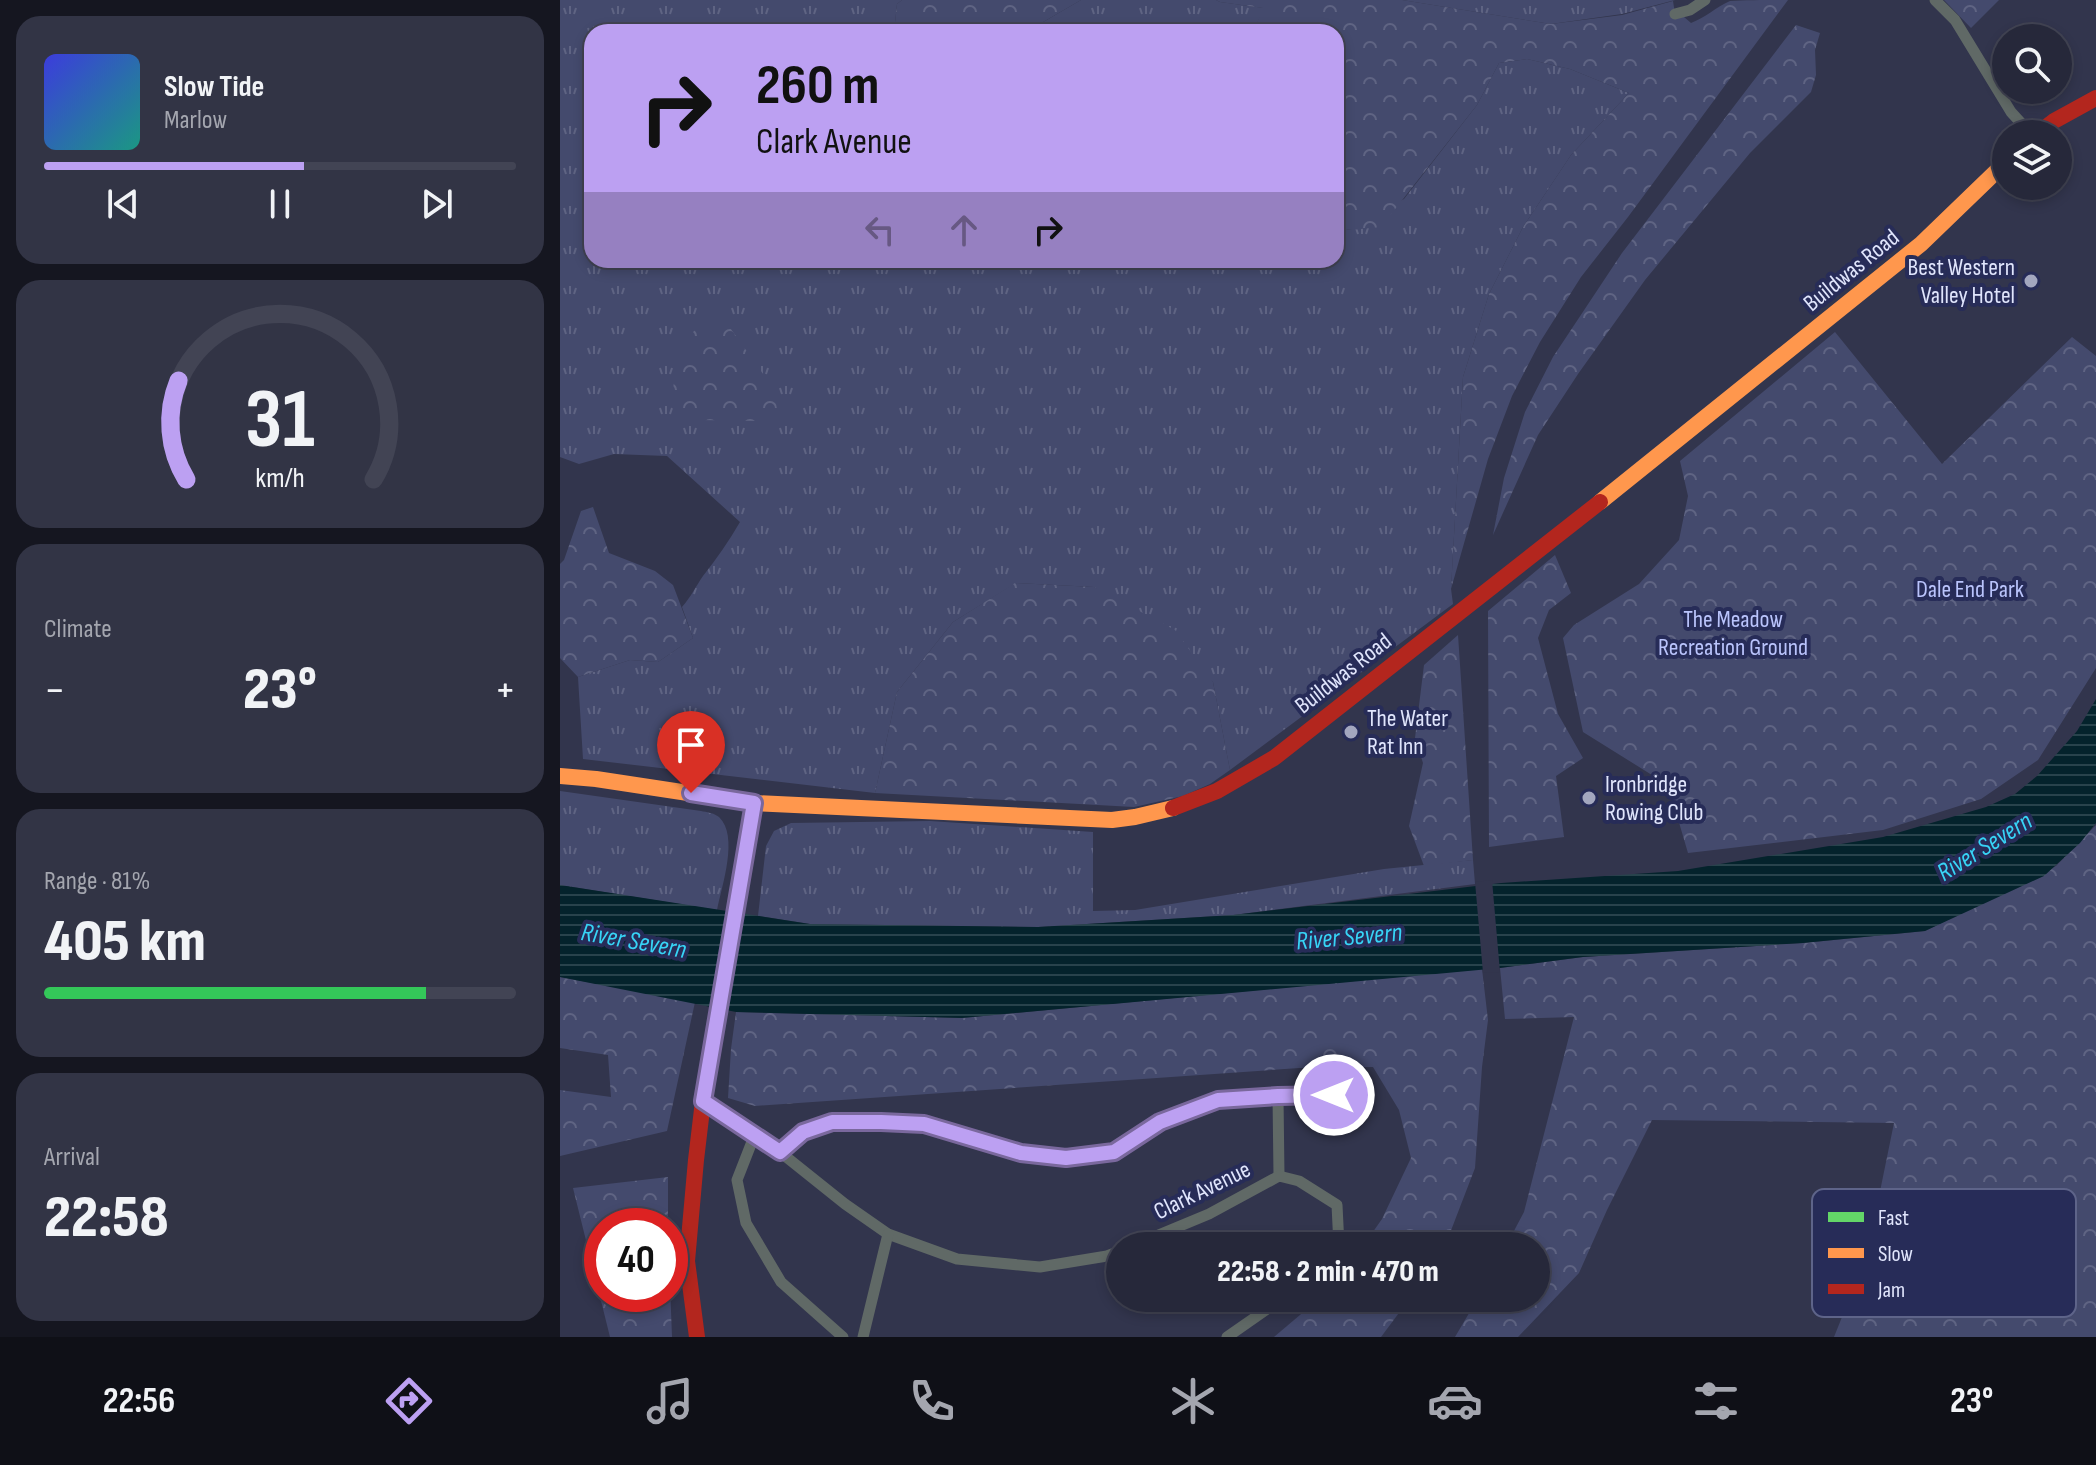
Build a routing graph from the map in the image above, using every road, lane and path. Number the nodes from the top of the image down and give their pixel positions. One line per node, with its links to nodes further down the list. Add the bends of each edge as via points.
1 (1705, 0): 3 (street, via 1693,16)
2 (1935, 0): 5 (street, via 1955,20)
3 (1675, 14)
4 (2096, 98): 6 (street)
5 (2019, 120)
6 (2056, 120)
7 (1992, 176): 9 (street, Buildwas Road, via 1921,244 1684,436 1274,758 1220,790 1178,808 1112,820)
8 (560, 776): 9 (street, Buildwas Road)
9 (754, 803): 12 (street)
10 (1334, 1095): 11 (street)
11 (1278, 1096): 14 (street, via 1218,1100 1160,1122 1114,1152 1066,1158 1021,1153 924,1124 881,1122 832,1122 803,1132); 15 (street)
12 (703, 1101): 13 (street); 21 (street, via 687,1261)
13 (755, 1134): 14 (street); 22 (street, via 737,1180 746,1223 781,1282)
14 (780, 1152): 18 (street)
15 (1279, 1176): 16 (street, Clark Avenue); 17 (street, Clark Avenue, via 1299,1181 1337,1205)
16 (1166, 1232)
17 (1338, 1232)
18 (888, 1234): 19 (street, via 957,1259 1040,1267); 23 (street)
19 (1106, 1256)
20 (1263, 1312): 24 (street)
21 (697, 1337)
22 (843, 1337)
23 (863, 1337)
24 (1227, 1337)

